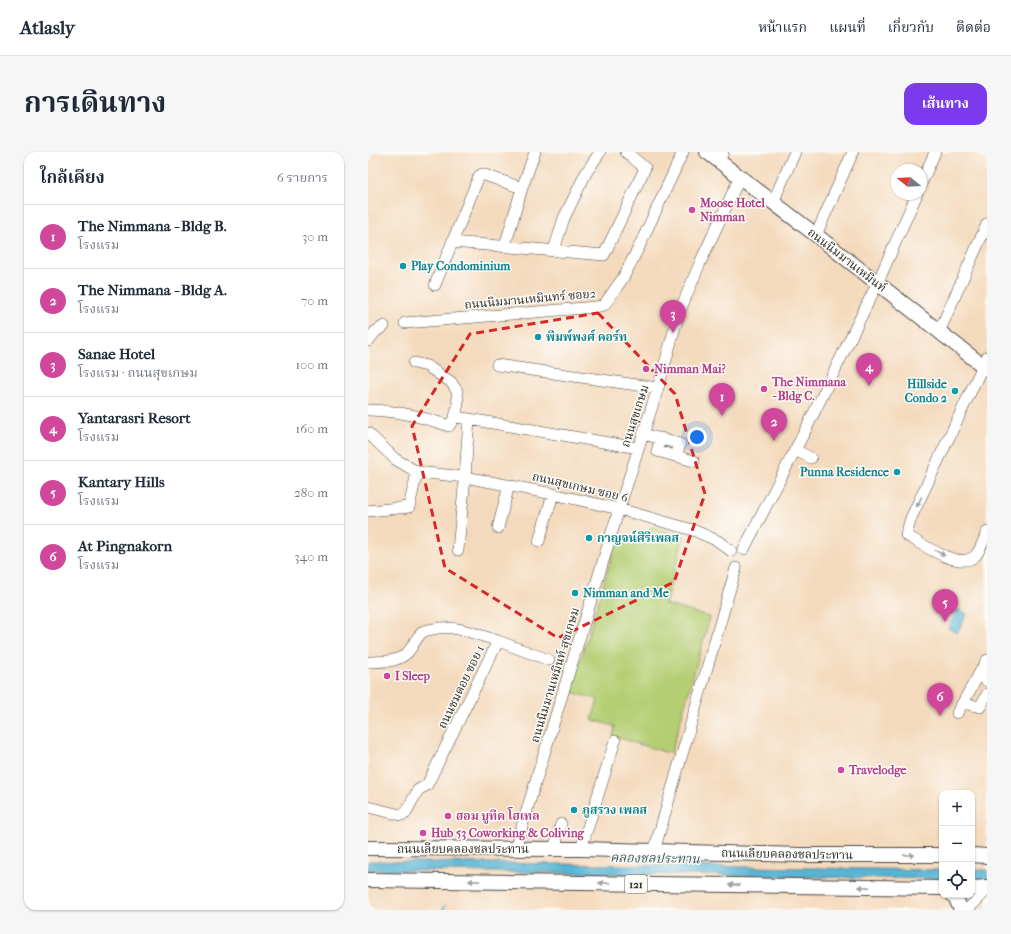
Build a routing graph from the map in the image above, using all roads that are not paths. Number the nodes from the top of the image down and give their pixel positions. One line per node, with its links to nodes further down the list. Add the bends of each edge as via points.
1 (535, 152): 12 (street)
2 (600, 152): 19 (street, via 586,173 564,218)
3 (626, 152): 19 (street, via 645,168 604,256)
4 (683, 152): 22 (street, ถนนนิมมานเหมินทร์ ซอย2, via 636,253 623,278 604,305)
5 (707, 152): 9 (main road, ถนนนิมมานเหมินท์)
6 (795, 152): 14 (street)
7 (853, 152): 16 (street)
8 (935, 152): 10 (street)
9 (721, 157): 11 (main road, ถนนนิมมานเหมินท์)
10 (927, 170)
11 (740, 177): 14 (main road, ถนนนิมมานเหมินท์); 29 (street, ถนนสุขเกษม, via 679,313)
12 (522, 188): 17 (street, via 482,174 479,176); 18 (street)
13 (914, 200): 20 (street)
14 (773, 202): 16 (main road, ถนนนิมมานเหมินท์)
15 (987, 224): 24 (street)
16 (816, 235): 20 (main road, ถนนนิมมานเหมินท์)
17 (452, 242): 18 (street); 21 (street)
18 (505, 246): 19 (street)
19 (554, 250)
20 (877, 284): 24 (main road, ถนนนิมมานเหมินท์); 37 (street)
21 (435, 285)
22 (405, 323)
23 (384, 326): 25 (street)
24 (939, 332): 27 (main road, ถนนนิมมานเหมินท์)
25 (368, 341)
26 (414, 363): 31 (street, via 427,366 451,382 457,391)
27 (986, 364): 48 (street, one-way to 48, via 930,469 906,535 948,558 962,560 976,555)
28 (497, 365): 29 (street)
29 (658, 388): 34 (street, ถนนสุขเกษม)
30 (368, 410): 31 (street, via 395,411 449,426)
31 (455, 417): 32 (street)
32 (469, 419): 36 (street); 42 (street)
33 (368, 433): 41 (street, via 395,459)
34 (643, 434): 35 (street); 36 (street, ถนนสุขเกษม)
35 (661, 438): 38 (street, via 680,444); 40 (street, via 657,451)
36 (638, 448): 45 (street, ถนนสุขเกษม)
37 (795, 450): 39 (street); 50 (street)
38 (678, 451)
39 (811, 458)
40 (694, 461)
41 (417, 472): 42 (street, ถนนสุขเกษม ซอย 6); 46 (street, via 410,507)
42 (465, 477): 43 (street, ถนนสุขเกษม ซอย 6); 51 (street)
43 (509, 485): 44 (street, ถนนสุขเกษม ซอย 6); 47 (street)
44 (554, 494): 45 (street, ถนนสุขเกษม ซอย 6); 49 (street)
45 (619, 509): 52 (street, ถนนสุขเกษม ซอย 6, via 693,530 718,541); 66 (street, ถนนนิมมานเหมินท์-สุขเกษม)
46 (368, 511)
47 (498, 528)
48 (987, 532)
49 (539, 541)
50 (744, 549)
51 (458, 550)
52 (731, 551)
53 (736, 568): 69 (street)
54 (498, 642): 55 (street); 57 (street, ถนนชมดอย ซอย 1, via 471,632 440,627 424,631 401,659); 63 (street, ถนนชมดอย ซอย 1, via 427,786 418,790 405,814)
55 (549, 660)
56 (987, 661): 58 (street)
57 (368, 664)
58 (983, 678): 60 (street)
59 (987, 694): 60 (street, via 980,707)
60 (963, 703): 61 (street)
61 (957, 713)
62 (615, 741): 68 (street)
63 (368, 807)
64 (561, 824): 67 (street)
65 (368, 848): 66 (main road, ถนนเลียบคลองชลประทาน)
66 (515, 849): 67 (main road, ถนนเลียบคลองชลประทาน)
67 (554, 850): 68 (main road, ถนนเลียบคลองชลประทาน)
68 (581, 850): 69 (main road, ถนนเลียบคลองชลประทาน)
69 (654, 851): 70 (main road, ถนนเลียบคลองชลประทาน, one-way to 70)
70 (939, 855)
71 (975, 855): 72 (main road)
72 (987, 856)
73 (368, 880): 74 (main road, 121, one-way to 73)
74 (928, 888): 75 (main road, 121); 78 (main road)
75 (939, 888)
76 (975, 888): 77 (main road)
77 (987, 889): 82 (street)
78 (939, 890)
79 (987, 897): 83 (street)
80 (956, 898): 81 (main road)
81 (961, 910)
82 (967, 910)
83 (978, 910)

